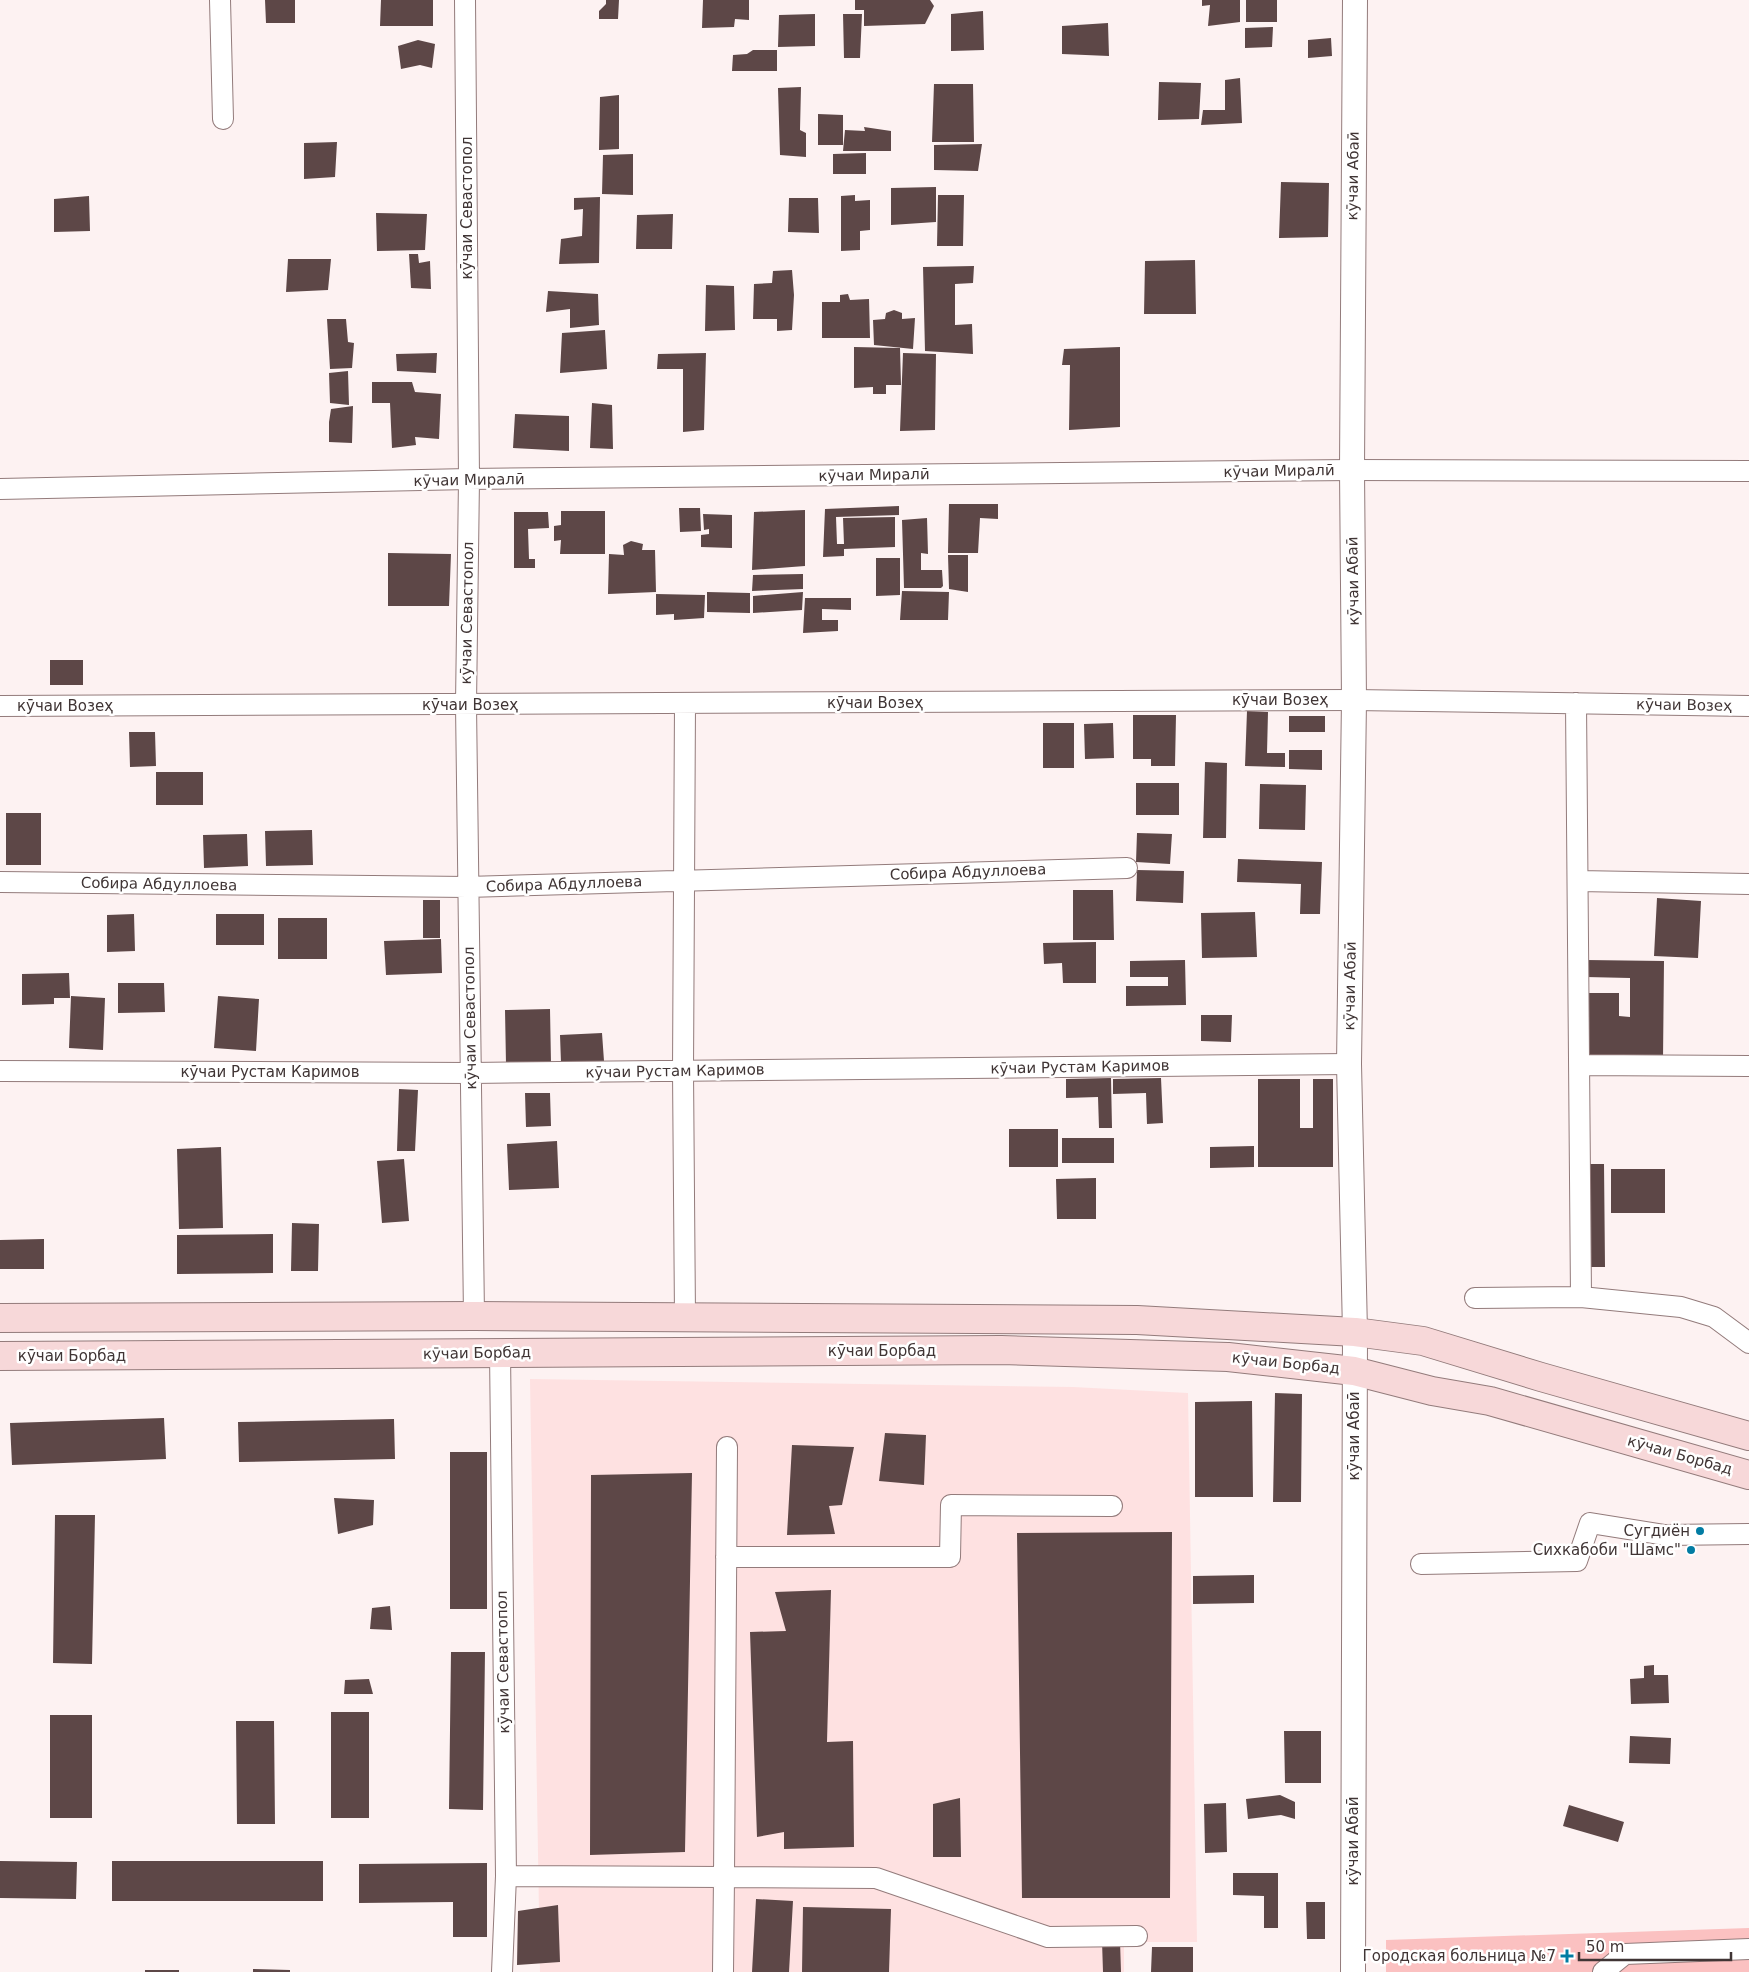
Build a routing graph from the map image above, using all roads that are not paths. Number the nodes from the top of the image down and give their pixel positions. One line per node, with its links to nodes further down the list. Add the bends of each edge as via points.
1 (220, 0): 4 (street)
2 (465, 0): 7 (street, кӯчаи Севастопол)
3 (1355, 0): 5 (street, кӯчаи Абаӣ)
4 (223, 119)
5 (1352, 470): 6 (street, кӯчаи Миралӣ); 7 (street, кӯчаи Миралӣ); 9 (street, кӯчаи Абаӣ)
6 (1749, 470)
7 (469, 480): 8 (street, кӯчаи Миралӣ); 12 (street, кӯчаи Севастопол)
8 (0, 489)
9 (1354, 700): 10 (street, кӯчаи Возеҳ); 11 (street, кӯчаи Возеҳ); 21 (street, кӯчаи Абаӣ)
10 (1576, 703): 14 (street, кӯчаи Возеҳ); 17 (street)
11 (685, 704): 12 (street, кӯчаи Возеҳ); 16 (street)
12 (466, 705): 13 (street, кӯчаи Возеҳ); 20 (street, кӯчаи Севастопол)
13 (0, 706)
14 (1749, 706)
15 (1127, 868): 16 (street, Собира Абдуллоева)
16 (683, 881): 20 (street, Собира Абдуллоева); 24 (street)
17 (1578, 881): 19 (street); 22 (street)
18 (0, 882): 20 (street, Собира Абдуллоева)
19 (1749, 884)
20 (467, 887): 26 (street, кӯчаи Севастопол)
21 (1349, 1064): 24 (street, кӯчаи Рустам Каримов); 32 (street, кӯчаи Абаӣ)
22 (1580, 1065): 23 (street); 27 (street)
23 (1749, 1066)
24 (683, 1070): 26 (street, кӯчаи Рустам Каримов); 30 (street)
25 (0, 1071): 26 (street, кӯчаи Рустам Каримов)
26 (471, 1073): 29 (street, кӯчаи Севастопол)
27 (1581, 1297): 28 (street); 33 (street, via 1681,1306 1714,1318)
28 (1475, 1298)
29 (474, 1316): 30 (main road); 31 (main road)
30 (685, 1317): 32 (main road, via 1137,1320)
31 (0, 1318)
32 (1355, 1332): 36 (street, кӯчаи Абаӣ); 37 (main road, via 1423,1341)
33 (1749, 1343)
34 (500, 1352): 35 (main road, кӯчаи Борбад); 36 (main road, кӯчаи Борбад, via 1001,1350 1228,1357); 44 (street, кӯчаи Севастопол)
35 (0, 1356)
36 (1354, 1370): 39 (main road, кӯчаи Борбад, via 1432,1391 1490,1402); 50 (street, кӯчаи Абаӣ)
37 (1749, 1436)
38 (727, 1447): 42 (street)
39 (1749, 1475)
40 (1112, 1506): 42 (street, via 951,1505 950,1557)
41 (1749, 1534): 43 (street, via 1665,1535 1590,1523 1577,1561)
42 (726, 1557): 45 (street)
43 (1420, 1564)
44 (506, 1876): 45 (street); 48 (street, кӯчаи Севастопол)
45 (724, 1877): 46 (street, via 876,1878 1048,1937); 49 (street)
46 (1137, 1936)
47 (1749, 1949): 51 (street, via 1625,1954)
48 (502, 1972)
49 (723, 1972)
50 (1353, 1972)
51 (1603, 1972)

